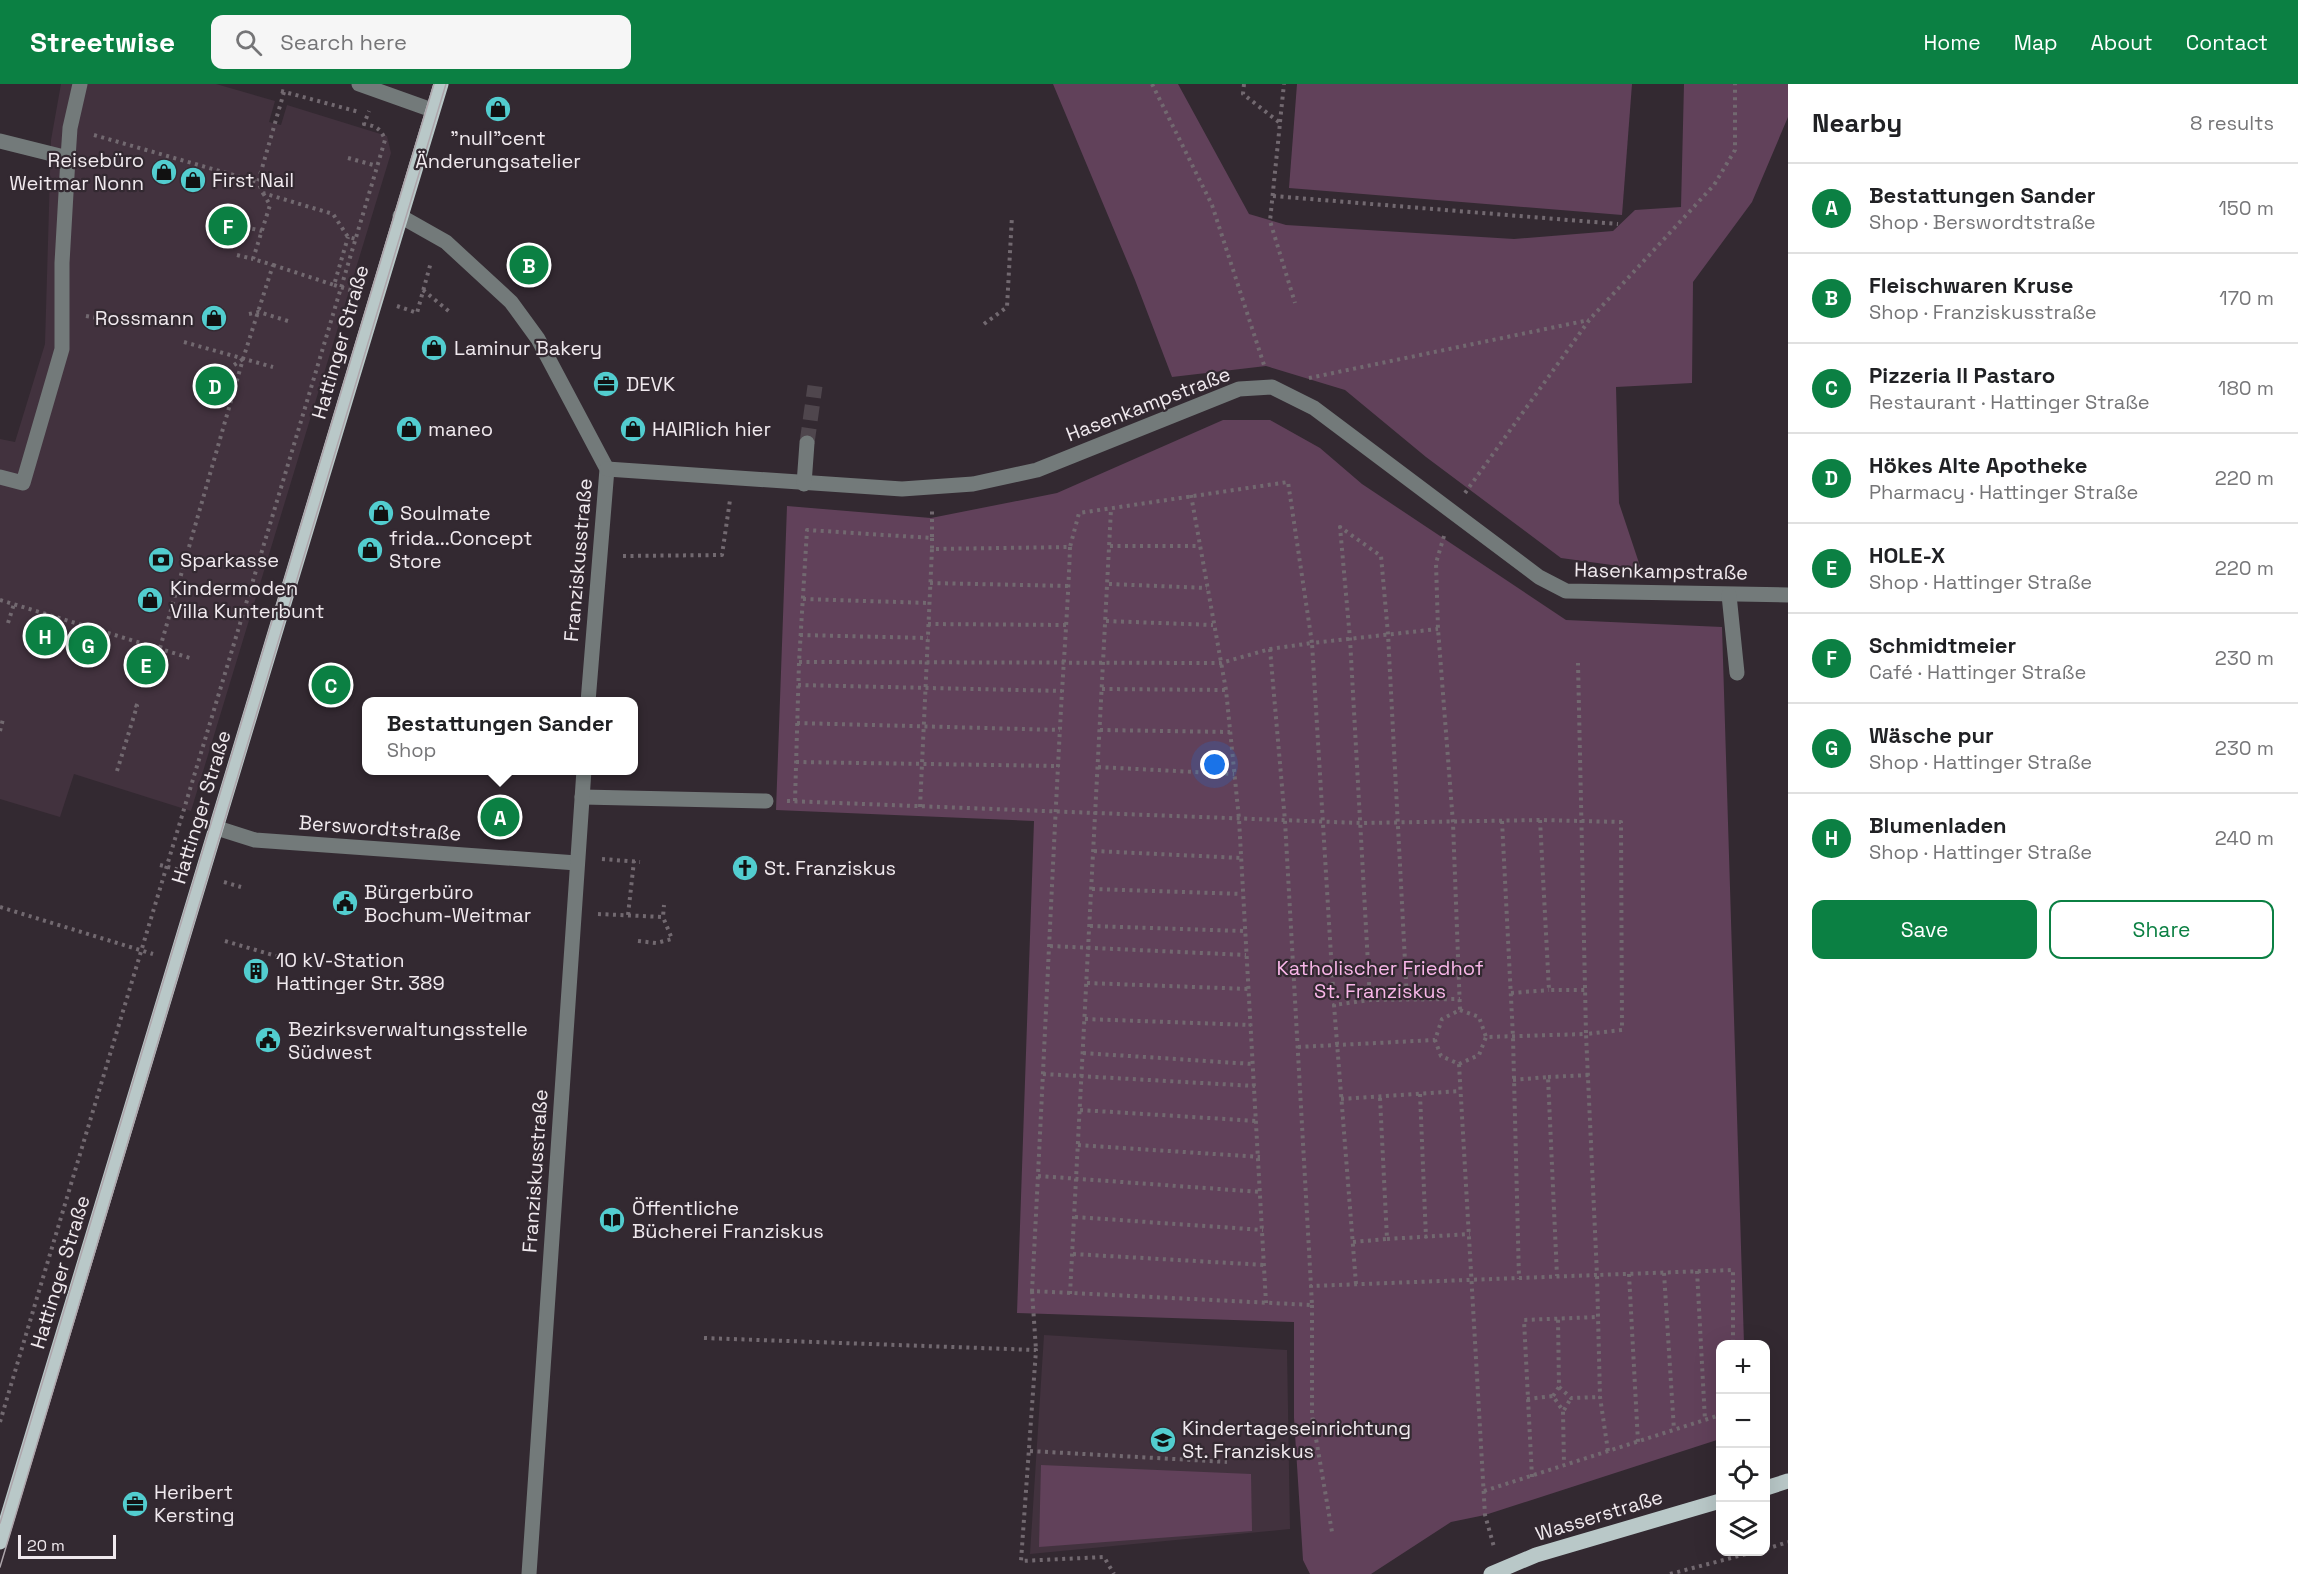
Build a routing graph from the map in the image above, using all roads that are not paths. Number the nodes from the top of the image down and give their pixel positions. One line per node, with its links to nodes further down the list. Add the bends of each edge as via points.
1 (80, 84): 6 (street)
2 (359, 84): 4 (street)
3 (441, 84): 4 (main road, Hattinger Straße)
4 (432, 110): 7 (main road, Hattinger Straße)
5 (0, 141): 6 (street)
6 (68, 158): 10 (street, via 62,349 23,483)
7 (400, 216): 9 (street, Franziskusstraße, via 446,242 511,302 538,339); 19 (main road, Hattinger Straße)
8 (807, 443): 11 (street)
9 (607, 468): 11 (street, Hasenkampstraße); 15 (street, Franziskusstraße)
10 (0, 477)
11 (804, 484): 12 (street, Hasenkampstraße, via 932,488 973,484 1037,470 1239,389 1272,387 1314,408 1539,577 1566,591)
12 (1729, 595): 13 (street, Hasenkampstraße); 14 (street)
13 (1788, 595)
14 (1737, 673)
15 (588, 697)
16 (584, 775): 17 (street, Franziskusstraße)
17 (582, 797): 18 (street); 20 (street, Franziskusstraße)
18 (766, 801)
19 (217, 828): 20 (street, Berswordtstraße, via 255,840); 24 (main road, Hattinger Straße)
20 (578, 863): 25 (street, Franziskusstraße)
21 (1788, 1481): 22 (main road)
22 (1770, 1487)
23 (1717, 1502): 26 (main road, Wasserstraße, via 1547,1552)
24 (0, 1542)
25 (529, 1574)
26 (1491, 1574)

